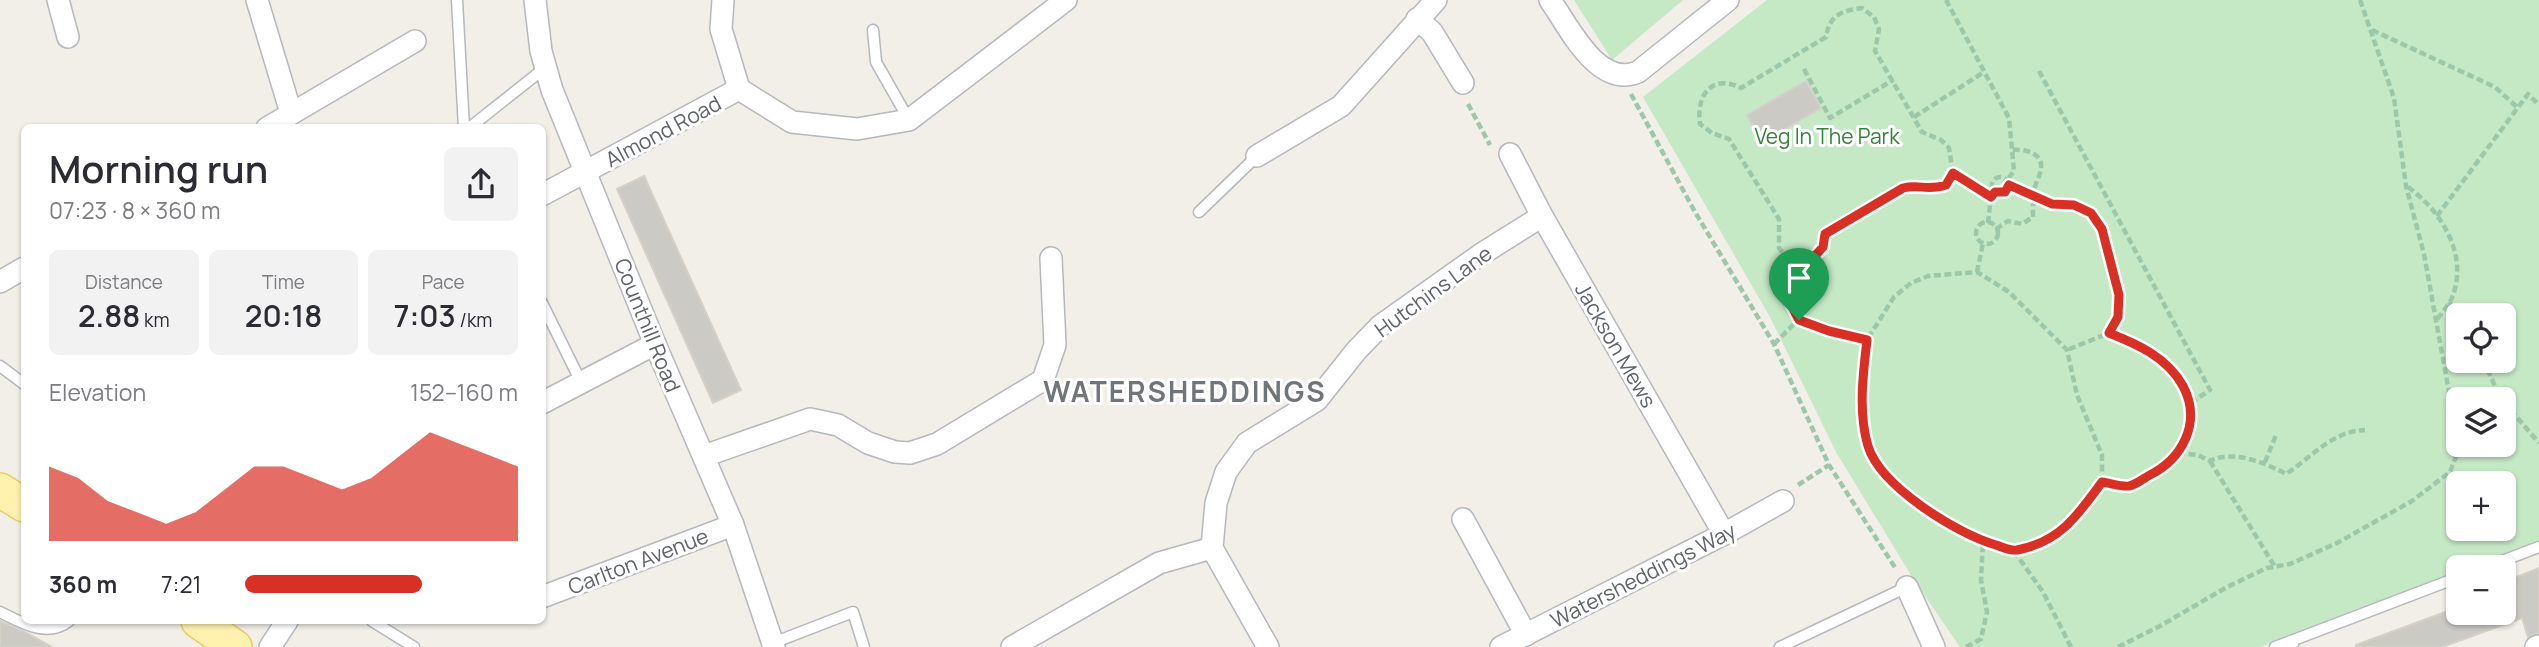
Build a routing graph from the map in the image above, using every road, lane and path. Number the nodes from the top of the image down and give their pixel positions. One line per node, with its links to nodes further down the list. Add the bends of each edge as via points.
1 (58, 0): 15 (street)
2 (257, 0): 27 (street)
3 (457, 0): 31 (lane)
4 (535, 0): 17 (street, Counthill Road)
5 (723, 0): 24 (street, via 720,29)
6 (1066, 0): 29 (street)
7 (1436, 0): 12 (street)
8 (1550, 0): 21 (street, via 1599,66)
9 (1728, 0): 21 (street)
10 (1946, 0): 20 (path)
11 (2360, 0): 14 (path)
12 (1417, 19): 23 (street, via 1432,32); 35 (street, via 1341,106)
13 (873, 30): 29 (lane, via 876,62)
14 (2371, 30): 26 (path, via 2495,87); 39 (path, via 2394,98)
15 (68, 37)
16 (415, 41): 27 (street)
17 (545, 67): 32 (lane); 36 (street, Counthill Road)
18 (1804, 69): 22 (path, via 1830,118)
19 (2039, 71): 69 (path, via 2210,390)
20 (1984, 72): 28 (path); 33 (path, via 2009,118)
21 (1629, 76): 62 (path, via 1638,108)
22 (1893, 80): 28 (path); 51 (path, via 1875,51 1878,29 1874,17 1862,8 1837,15 1828,24 1826,37 1741,88 1721,82 1701,96 1700,124 1729,139 1779,219 1779,248)
23 (1463, 83): 34 (path, via 1462,93 1491,146)
24 (739, 89): 29 (street, via 792,122 857,129); 36 (street, Almond Road)
25 (2539, 105): 26 (path, via 2528,94)
26 (2518, 108): 46 (path)
27 (291, 113): 30 (street)
28 (1914, 117): 37 (path, via 1922,132 1949,148)
29 (909, 120)
30 (273, 124)
31 (466, 124)
32 (471, 124)
33 (2012, 150): 38 (path, via 2014,172); 43 (path, via 2027,150 2040,161 2034,191)
34 (1510, 154): 45 (street, Jackson Mews)
35 (1257, 156): 44 (lane)
36 (586, 172): 41 (street, Almond Road); 61 (street, Counthill Road)
37 (1953, 173): 42 (path); 51 (path, via 1946,185 1931,190 1903,188 1825,234 1823,247 1814,257)
38 (2008, 183): 40 (path, via 2005,192); 40 (path, via 2003,177 1994,179); 43 (path)
39 (2406, 186): 46 (path); 58 (path)
40 (1995, 192): 42 (path)
41 (546, 193)
42 (1991, 197): 47 (path)
43 (2038, 198): 48 (path, via 2033,216 2022,224 2008,221); 59 (path, via 2091,213 2102,229 2119,295 2118,317)
44 (1199, 212)
45 (1542, 216): 86 (street, Jackson Mews); 89 (street, Hutchins Lane, via 1380,326 1317,400 1247,443 1226,472 1216,503)
46 (2437, 216): 55 (path, via 2447,228 2455,252 2456,280)
47 (1988, 223): 48 (path); 49 (path, via 1976,232)
48 (1996, 229): 49 (path, via 1993,242)
49 (1983, 243): 53 (path)
50 (1051, 258): 75 (street, via 1055,345 1043,380 937,444 910,453 895,452 838,425 810,419)
51 (1788, 260): 57 (path, via 1785,294)
52 (21, 270): 54 (street)
53 (1977, 272): 60 (path, via 1928,276 1910,283 1894,297); 63 (path, via 2010,292)
54 (0, 282)
55 (2449, 302): 58 (path)
56 (546, 311): 66 (lane)
57 (1799, 320): 60 (path); 62 (path)
58 (2436, 321): 67 (path)
59 (2109, 333): 63 (path); 69 (path, via 2144,347 2167,366)
60 (1867, 340): 87 (path, via 1862,418 1868,448 1897,486 1950,527)
61 (654, 344): 66 (street); 75 (street, Counthill Road)
62 (1774, 344): 79 (path)
63 (2067, 349): 80 (path, via 2077,396 2102,455)
64 (0, 366): 65 (lane)
65 (21, 382)
66 (581, 382): 68 (street)
67 (2448, 387)
68 (546, 401)
69 (2189, 404): 74 (path, via 2188,437)
70 (2516, 416): 73 (path)
71 (2365, 430): 78 (path, via 2350,430 2316,449 2286,474)
72 (2276, 435): 78 (path)
73 (2539, 443)
74 (2178, 453): 77 (path); 80 (path, via 2154,474 2129,486)
75 (704, 456): 85 (street, Counthill Road)
76 (2456, 457): 92 (path, via 2449,471 2412,501 2337,543)
77 (2210, 461): 78 (path, via 2219,456); 92 (path)
78 (2265, 462)
79 (1829, 465): 82 (path, via 1793,488); 94 (path)
80 (2102, 482): 90 (path, via 2076,519 2051,538)
81 (0, 490): 83 (main road)
82 (1783, 501): 86 (street, Watersheddings Way)
83 (21, 503)
84 (1462, 519): 103 (street)
85 (733, 525): 95 (street, Carlton Avenue); 105 (street, Counthill Road)
86 (1724, 534): 103 (street, Watersheddings Way)
87 (1983, 542): 90 (path); 115 (path, via 1981,580 1987,612 1981,639)
88 (2539, 547): 91 (lane)
89 (1212, 548): 110 (street, via 1159,563); 111 (street)
90 (2014, 551): 116 (path, via 2043,592)
91 (2516, 556)
92 (2275, 567): 117 (path, via 2227,587)
93 (2446, 582): 104 (lane)
94 (1907, 587): 113 (lane); 114 (street)
95 (546, 595)
96 (0, 612): 97 (lane)
97 (21, 622)
98 (25, 624): 99 (lane, via 54,629)
99 (63, 624)
100 (202, 624): 106 (main road)
101 (285, 624): 107 (street)
102 (377, 624): 108 (lane)
103 (1527, 635): 112 (street, Watersheddings Way)
104 (2293, 644): 118 (lane)
105 (773, 646): 109 (lane, via 853,612)
106 (235, 647)
107 (270, 647)
108 (414, 647)
109 (864, 647)
110 (1012, 647)
111 (1268, 647)
112 (1501, 647)
113 (1780, 647)
114 (1934, 647)
115 (1966, 647)
116 (2071, 647)
117 (2118, 647)
118 (2275, 647)

